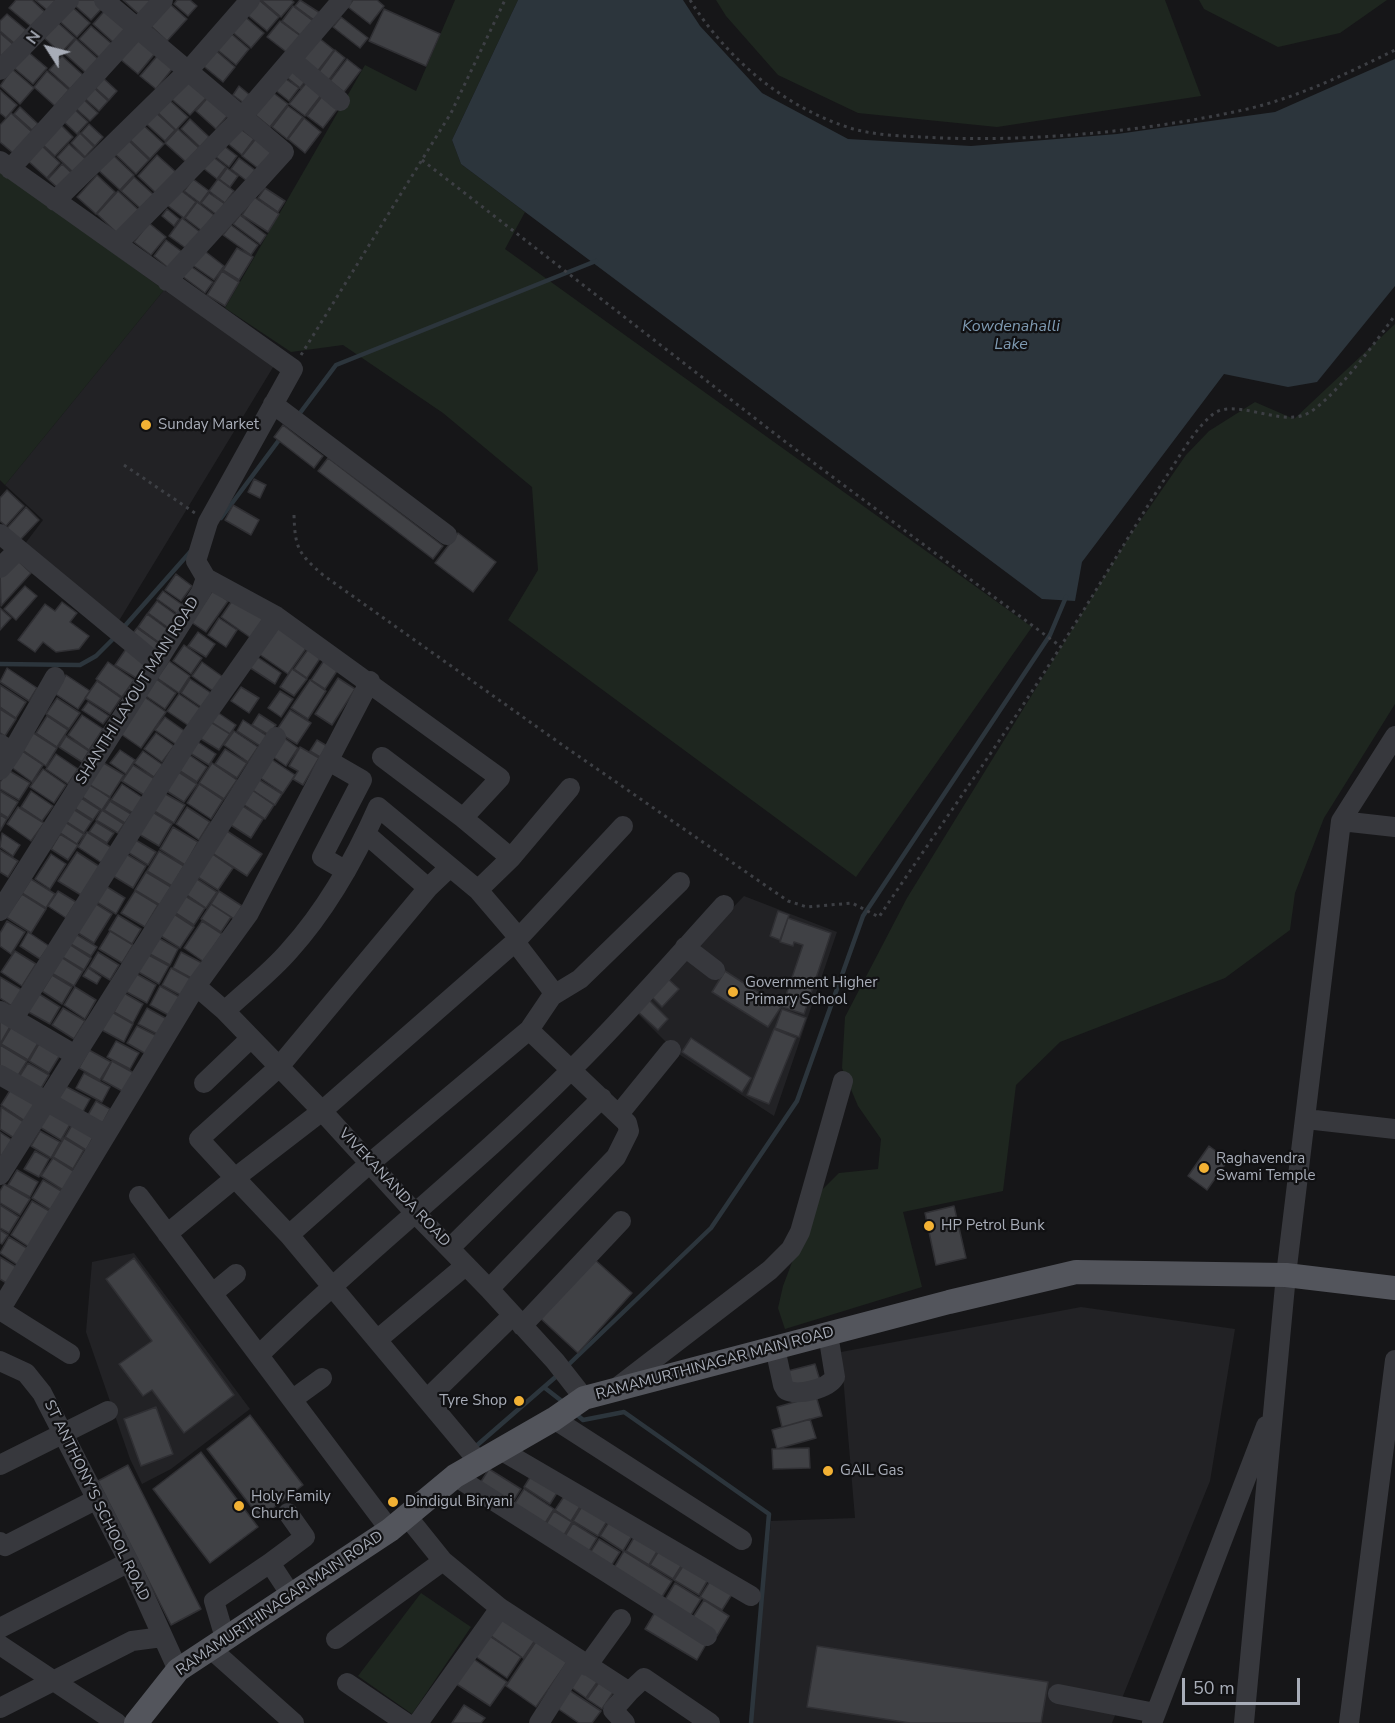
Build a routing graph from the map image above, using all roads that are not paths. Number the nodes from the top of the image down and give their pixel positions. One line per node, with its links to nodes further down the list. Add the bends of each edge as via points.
1 (69, 0): 8 (street)
2 (104, 0): 6 (street)
3 (164, 0): 6 (street)
4 (250, 0): 9 (street)
5 (342, 0): 7 (street)
6 (138, 28): 9 (street); 12 (street)
7 (292, 60): 10 (street); 11 (street)
8 (0, 70)
9 (188, 71): 11 (street); 13 (street)
10 (340, 100)
11 (242, 117): 14 (street); 15 (street, via 284,152)
12 (5, 165): 13 (street)
13 (55, 201): 14 (street)
14 (117, 244): 15 (street)
15 (166, 280): 16 (street, via 293,369)
16 (273, 404): 18 (street); 21 (street, via 208,522 196,561)
17 (0, 534): 19 (street)
18 (447, 535)
19 (17, 551): 20 (street); 23 (street)
20 (0, 568)
21 (206, 578): 22 (street); 23 (street, SHANTHI LAYOUT MAIN ROAD)
22 (276, 616): 25 (street); 52 (street, via 190,738)
23 (156, 663): 45 (street, SHANTHI LAYOUT MAIN ROAD)
24 (55, 677): 28 (street)
25 (370, 681): 30 (street); 33 (street, via 500,778)
26 (1395, 736): 34 (street)
27 (276, 737): 56 (street)
28 (6, 748): 31 (street)
29 (382, 757): 33 (street)
30 (329, 761): 40 (street, via 362,780 322,857); 49 (street, via 249,913)
31 (0, 770)
32 (570, 788): 38 (street)
33 (463, 818): 38 (street)
34 (1341, 821): 36 (street); 66 (street)
35 (623, 826): 46 (street)
36 (1395, 827)
37 (366, 834): 39 (street, via 378,807); 40 (street); 42 (street)
38 (511, 858): 43 (street)
39 (450, 867): 42 (street); 43 (street)
40 (346, 871): 51 (street, via 328,904 288,953)
41 (680, 882): 50 (street, via 580,979)
42 (429, 888): 57 (street)
43 (478, 890): 46 (street)
44 (724, 905): 47 (street)
45 (0, 911)
46 (517, 940): 50 (street); 64 (street)
47 (686, 947): 48 (street); 58 (street)
48 (715, 970)
49 (196, 986): 51 (street, VIVEKANANDA ROAD); 68 (street)
50 (555, 994): 53 (street)
51 (225, 1011): 54 (street, VIVEKANANDA ROAD)
52 (7, 1015): 56 (street)
53 (529, 1030): 58 (street); 69 (street)
54 (250, 1039): 57 (street, VIVEKANANDA ROAD); 61 (street)
55 (670, 1050): 65 (street)
56 (75, 1056): 63 (street)
57 (278, 1068): 64 (street, VIVEKANANDA ROAD); 71 (street, via 199,1139)
58 (572, 1070): 62 (street); 73 (street)
59 (0, 1075): 63 (street)
60 (843, 1081): 95 (street, via 800,1232 791,1249 770,1270)
61 (204, 1083)
62 (602, 1098): 65 (street); 77 (street)
63 (45, 1102): 68 (street); 70 (street)
64 (322, 1111): 69 (street, VIVEKANANDA ROAD); 71 (street)
65 (619, 1114): 83 (street, via 629,1131 616,1157)
66 (1306, 1119): 67 (street); 80 (street)
67 (1395, 1129)
68 (106, 1135): 85 (street)
69 (369, 1164): 73 (street, VIVEKANANDA ROAD); 76 (street)
70 (0, 1175)
71 (235, 1178): 75 (street); 76 (street)
72 (139, 1196): 75 (street)
73 (415, 1213): 77 (street, VIVEKANANDA ROAD); 81 (street)
74 (621, 1221): 86 (street)
75 (167, 1234): 84 (street)
76 (290, 1235): 81 (street)
77 (450, 1248): 78 (street, VIVEKANANDA ROAD)
78 (465, 1266): 83 (street, VIVEKANANDA ROAD); 88 (street)
79 (236, 1274): 84 (street)
80 (1286, 1275): 82 (main road, RAMAMURTHINAGAR MAIN ROAD); 87 (main road, RAMAMURTHINAGAR MAIN ROAD, via 1076,1272); 99 (street)
81 (330, 1286): 88 (street); 91 (street)
82 (1395, 1288)
83 (489, 1289): 86 (street, VIVEKANANDA ROAD)
84 (213, 1293): 91 (street)
85 (0, 1310): 90 (street)
86 (517, 1321): 96 (street, VIVEKANANDA ROAD); 97 (street)
87 (828, 1334): 89 (main road, RAMAMURTHINAGAR MAIN ROAD); 89 (street, via 835,1377 830,1384 797,1394 783,1385)
88 (377, 1340): 97 (street)
89 (775, 1348): 95 (main road, RAMAMURTHINAGAR MAIN ROAD)
90 (70, 1354)
91 (259, 1355): 98 (street)
92 (1395, 1360): 142 (street)
93 (0, 1361): 102 (street, ST ANTHONY'S SCHOOL ROAD, via 26,1373 42,1393)
94 (322, 1378): 98 (street)
95 (614, 1390): 96 (main road, RAMAMURTHINAGAR MAIN ROAD)
96 (584, 1398): 101 (main road, RAMAMURTHINAGAR MAIN ROAD)
97 (427, 1399): 104 (street)
98 (293, 1400): 109 (street)
99 (1275, 1403): 132 (street); 141 (street)
100 (108, 1411): 102 (street)
101 (554, 1419): 103 (main road, RAMAMURTHINAGAR MAIN ROAD); 110 (street)
102 (62, 1433): 105 (street); 107 (street, ST ANTHONY'S SCHOOL ROAD)
103 (500, 1449): 104 (main road, RAMAMURTHINAGAR MAIN ROAD); 116 (street)
104 (473, 1455): 106 (main road, RAMAMURTHINAGAR MAIN ROAD)
105 (0, 1465)
106 (455, 1476): 109 (main road, RAMAMURTHINAGAR MAIN ROAD); 120 (street)
107 (97, 1499): 111 (street, via 5,1546); 113 (street, ST ANTHONY'S SCHOOL ROAD)
108 (288, 1513): 114 (street, via 305,1537)
109 (398, 1522): 112 (street); 115 (main road, RAMAMURTHINAGAR MAIN ROAD)
110 (742, 1540)
111 (0, 1542)
112 (443, 1561): 117 (street); 122 (street)
113 (129, 1562): 119 (street); 121 (street, ST ANTHONY'S SCHOOL ROAD)
114 (270, 1563): 115 (street); 123 (street, via 214,1601)
115 (291, 1595): 123 (main road, RAMAMURTHINAGAR MAIN ROAD)
116 (751, 1596)
117 (500, 1608): 125 (street); 137 (street)
118 (621, 1619): 125 (street)
119 (0, 1628)
120 (706, 1636)
121 (162, 1637): 126 (street, ST ANTHONY'S SCHOOL ROAD); 127 (street, via 132,1641)
122 (336, 1639)
123 (218, 1643): 126 (main road, RAMAMURTHINAGAR MAIN ROAD); 135 (street)
124 (0, 1646): 127 (street)
125 (583, 1663): 129 (street); 138 (street)
126 (178, 1670): 133 (main road, RAMAMURTHINAGAR MAIN ROAD)
127 (54, 1680): 131 (street); 134 (street)
128 (347, 1683): 136 (street)
129 (629, 1692): 139 (street, via 613,1710); 140 (street, via 644,1678)
130 (1058, 1694): 132 (street)
131 (0, 1708)
132 (1154, 1718)
133 (143, 1721)
134 (117, 1723)
135 (294, 1723)
136 (406, 1723)
137 (418, 1723)
138 (539, 1723)
139 (625, 1723)
140 (710, 1723)
141 (1244, 1723)
142 (1349, 1723)

